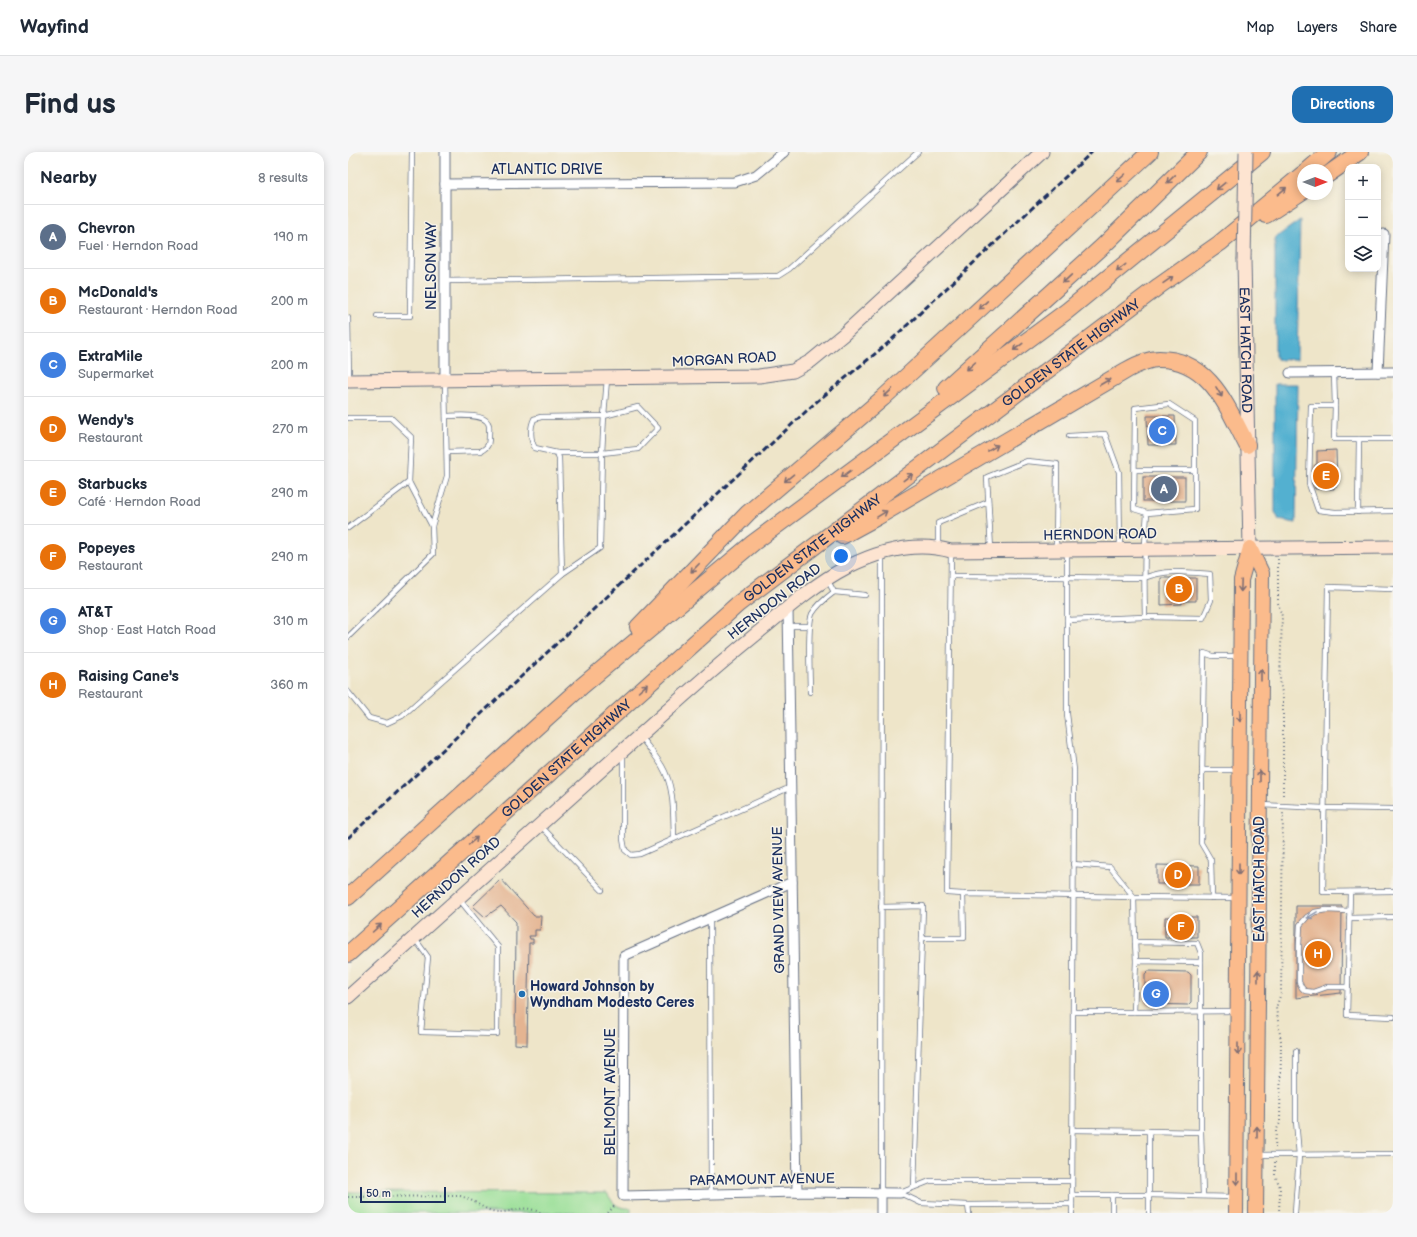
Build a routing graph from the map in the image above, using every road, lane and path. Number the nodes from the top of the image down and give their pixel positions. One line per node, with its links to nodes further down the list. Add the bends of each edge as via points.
1 (412, 152): 20 (lane, via 410,316)
2 (445, 152): 15 (street, NELSON WAY)
3 (784, 152): 15 (street, ATLANTIC DRIVE, via 756,176 735,182)
4 (918, 152): 19 (lane, via 790,269 778,276)
5 (1042, 152): 26 (street, MORGAN ROAD, via 811,362 793,371 759,376)
6 (1150, 152): 76 (highway, one-way to 76, via 883,398 748,513)
7 (1200, 152): 40 (highway, one-way to 40, via 1018,325)
8 (1246, 152): 36 (street, EAST HATCH ROAD, bridge, via 1244,260)
9 (1262, 152): 40 (highway, one-way to 40, via 1067,311)
10 (1329, 152): 12 (highway)
11 (1360, 152): 13 (highway)
12 (1315, 164)
13 (1333, 171)
14 (1297, 179): 18 (highway, GOLDEN STATE HIGHWAY, one-way to 14)
15 (445, 184): 19 (street, NELSON WAY)
16 (1297, 195): 18 (highway)
17 (1384, 234): 22 (street)
18 (1220, 243): 60 (highway, GOLDEN STATE HIGHWAY, one-way to 18, via 1159,286)
19 (445, 281): 27 (street, NELSON WAY)
20 (377, 316)
21 (348, 318): 28 (lane)
22 (1378, 372): 23 (street); 25 (street)
23 (1393, 372)
24 (1290, 373): 25 (street)
25 (1334, 373): 29 (lane)
26 (607, 379): 27 (street, MORGAN ROAD); 31 (lane)
27 (445, 380): 28 (street, MORGAN ROAD); 30 (lane)
28 (348, 381)
29 (1335, 406): 34 (lane, via 1334,439); 46 (lane, via 1311,406 1310,484 1318,510)
30 (446, 416): 37 (lane); 37 (lane, via 479,416 489,423 489,444 482,451)
31 (604, 416): 38 (lane, via 534,419 531,424 534,448); 39 (lane); 39 (lane, via 638,407 658,428 638,449)
32 (348, 418): 43 (lane, via 391,418 411,437)
33 (1069, 436): 54 (lane, via 1105,434 1119,472)
34 (1359, 439): 35 (lane); 46 (lane)
35 (1393, 439)
36 (1247, 445): 52 (street, EAST HATCH ROAD); 60 (highway, one-way to 36, via 877,517 1127,370 1158,359 1177,362 1207,377 1218,389)
37 (447, 452): 48 (lane, via 448,476)
38 (557, 453): 39 (lane); 61 (lane)
39 (602, 453): 61 (lane, via 600,548)
40 (870, 457): 76 (highway, one-way to 76, via 753,543)
41 (1135, 470): 42 (lane); 42 (lane, via 1135,408 1169,404 1195,421); 47 (lane, via 1134,509)
42 (1195, 470): 47 (lane, via 1195,509)
43 (409, 482): 48 (lane); 49 (lane)
44 (988, 502): 51 (lane, via 938,523); 56 (lane, via 987,476 1027,461 1057,464); 58 (lane)
45 (1393, 511): 46 (lane)
46 (1358, 512)
47 (1147, 513): 55 (lane)
48 (432, 526): 74 (lane, via 433,554)
49 (348, 528)
50 (1393, 547): 53 (street, HERNDON ROAD)
51 (938, 548): 57 (street, HERNDON ROAD); 59 (street, HERNDON ROAD)
52 (1250, 548): 53 (street, HERNDON ROAD); 55 (street, HERNDON ROAD); 75 (main road, EAST HATCH ROAD, one-way to 75, via 1241,580); 84 (main road, EAST HATCH ROAD, one-way to 52, via 1262,573)
53 (1278, 548): 85 (path, via 1278,603 1282,616 1280,681 1283,699)
54 (1120, 549): 55 (street, HERNDON ROAD); 56 (street, HERNDON ROAD)
55 (1144, 549): 64 (lane)
56 (1062, 550): 58 (street, HERNDON ROAD); 63 (lane)
57 (951, 551): 58 (street, HERNDON ROAD); 62 (lane)
58 (991, 551)
59 (882, 552): 65 (street, HERNDON ROAD); 102 (lane)
60 (798, 559): 110 (highway, GOLDEN STATE HIGHWAY, one-way to 60, via 738,604)
61 (562, 574): 77 (lane, via 402,716 387,723 369,718)
62 (951, 576): 63 (lane); 95 (lane, via 948,893)
63 (1067, 576): 64 (lane); 71 (lane)
64 (1144, 578): 70 (lane); 70 (lane, via 1158,572 1210,574 1211,600 1203,618)
65 (827, 579): 67 (lane); 69 (street, HERNDON ROAD)
66 (1393, 589): 86 (lane, via 1328,587)
67 (834, 592): 68 (lane); 73 (lane, via 815,610)
68 (865, 595)
69 (788, 608): 72 (street, GRAND VIEW AVENUE); 79 (street, HERNDON ROAD, via 718,665)
70 (1145, 617): 71 (lane)
71 (1067, 620): 90 (lane, via 1066,714 1074,770)
72 (788, 626): 73 (lane); 83 (street, GRAND VIEW AVENUE)
73 (810, 626): 78 (lane)
74 (348, 638)
75 (1240, 656): 81 (lane, via 1214,656 1204,653); 82 (main road, EAST HATCH ROAD, one-way to 82)
76 (582, 686): 97 (highway)
77 (348, 692)
78 (810, 692)
79 (640, 735): 80 (street, HERNDON ROAD); 89 (lane, via 669,782)
80 (623, 749): 88 (street, HERNDON ROAD); 89 (lane, via 625,850 631,855 640,854)
81 (1202, 770): 82 (lane); 100 (lane, via 1201,843 1211,860)
82 (1239, 770): 101 (main road, EAST HATCH ROAD, one-way to 101)
83 (791, 787): 89 (lane); 91 (street, GRAND VIEW AVENUE)
84 (1260, 805): 85 (lane); 125 (main road, EAST HATCH ROAD, one-way to 84)
85 (1283, 806): 86 (lane); 126 (path, via 1281,993 1276,1008 1281,1041 1280,1123 1276,1134)
86 (1324, 808): 87 (lane); 94 (lane, via 1323,892)
87 (1393, 809)
88 (539, 824): 92 (lane); 99 (street, HERNDON ROAD)
89 (674, 838)
90 (1073, 864): 96 (lane); 98 (lane, via 1110,867)
91 (792, 882): 104 (street, BELMONT AVENUE); 130 (street, GRAND VIEW AVENUE)
92 (602, 890)
93 (1393, 891): 94 (lane)
94 (1350, 892): 103 (lane)
95 (963, 894): 96 (lane); 108 (lane, via 964,938)
96 (1073, 896): 98 (lane); 117 (lane)
97 (348, 897)
98 (1134, 897): 100 (lane); 109 (lane)
99 (458, 898): 107 (street, HERNDON ROAD); 107 (lane, via 498,947 498,1034 421,1032 428,957)
100 (1212, 898): 101 (lane)
101 (1238, 899): 115 (main road, EAST HATCH ROAD)
102 (881, 907): 108 (lane, via 923,906); 131 (lane)
103 (1349, 911): 105 (lane); 113 (lane, one-way to 113, via 1326,910 1307,917 1300,925 1299,945 1299,982 1305,991)
104 (710, 918): 133 (lane); 137 (street, BELMONT AVENUE, via 624,956)
105 (1349, 918): 106 (lane); 113 (lane)
106 (1393, 918)
107 (414, 937): 114 (street, HERNDON ROAD)
108 (922, 938): 129 (lane)
109 (1135, 942): 111 (lane); 112 (lane, via 1197,943 1202,953)
110 (348, 954)
111 (1136, 961): 112 (lane); 118 (lane)
112 (1202, 962): 116 (lane)
113 (1348, 987): 119 (lane, via 1347,1015)
114 (348, 997)
115 (1238, 1010): 116 (lane); 140 (main road, EAST HATCH ROAD, one-way to 140)
116 (1202, 1011): 118 (lane); 123 (lane)
117 (1073, 1012): 118 (lane); 121 (lane)
118 (1134, 1012)
119 (1393, 1017)
120 (1296, 1051): 127 (lane, via 1296,1121)
121 (1072, 1130): 122 (lane); 128 (lane)
122 (1149, 1131): 123 (lane); 136 (lane)
123 (1202, 1132): 138 (lane)
124 (1393, 1154): 127 (lane)
125 (1257, 1155): 126 (lane); 154 (main road, EAST HATCH ROAD)
126 (1275, 1155): 127 (lane); 155 (path, via 1275,1175 1280,1187)
127 (1299, 1155): 156 (lane)
128 (1072, 1180): 129 (lane, via 930,1181); 134 (lane)
129 (914, 1187): 132 (lane)
130 (797, 1192): 131 (street, PARAMOUNT AVENUE); 133 (street, PARAMOUNT AVENUE)
131 (881, 1192): 132 (street, PARAMOUNT AVENUE); 148 (street)
132 (900, 1193): 141 (lane, via 921,1203)
133 (711, 1194): 137 (street, PARAMOUNT AVENUE)
134 (1072, 1195): 135 (lane); 142 (lane)
135 (1112, 1195): 136 (lane); 151 (lane)
136 (1149, 1195): 138 (lane); 152 (lane)
137 (623, 1196)
138 (1203, 1196): 140 (lane)
139 (348, 1197): 144 (path, via 460,1196 470,1199)
140 (1236, 1197): 153 (main road, EAST HATCH ROAD)
141 (968, 1204): 142 (lane); 149 (lane)
142 (1072, 1204): 150 (lane)
143 (615, 1205): 147 (path)
144 (489, 1212): 145 (path)
145 (505, 1212): 146 (path, via 526,1209)
146 (540, 1213)
147 (608, 1213)
148 (881, 1213)
149 (969, 1213)
150 (1072, 1213)
151 (1112, 1213)
152 (1149, 1213)
153 (1236, 1213)
154 (1256, 1213)
155 (1279, 1213)
156 (1295, 1213)

